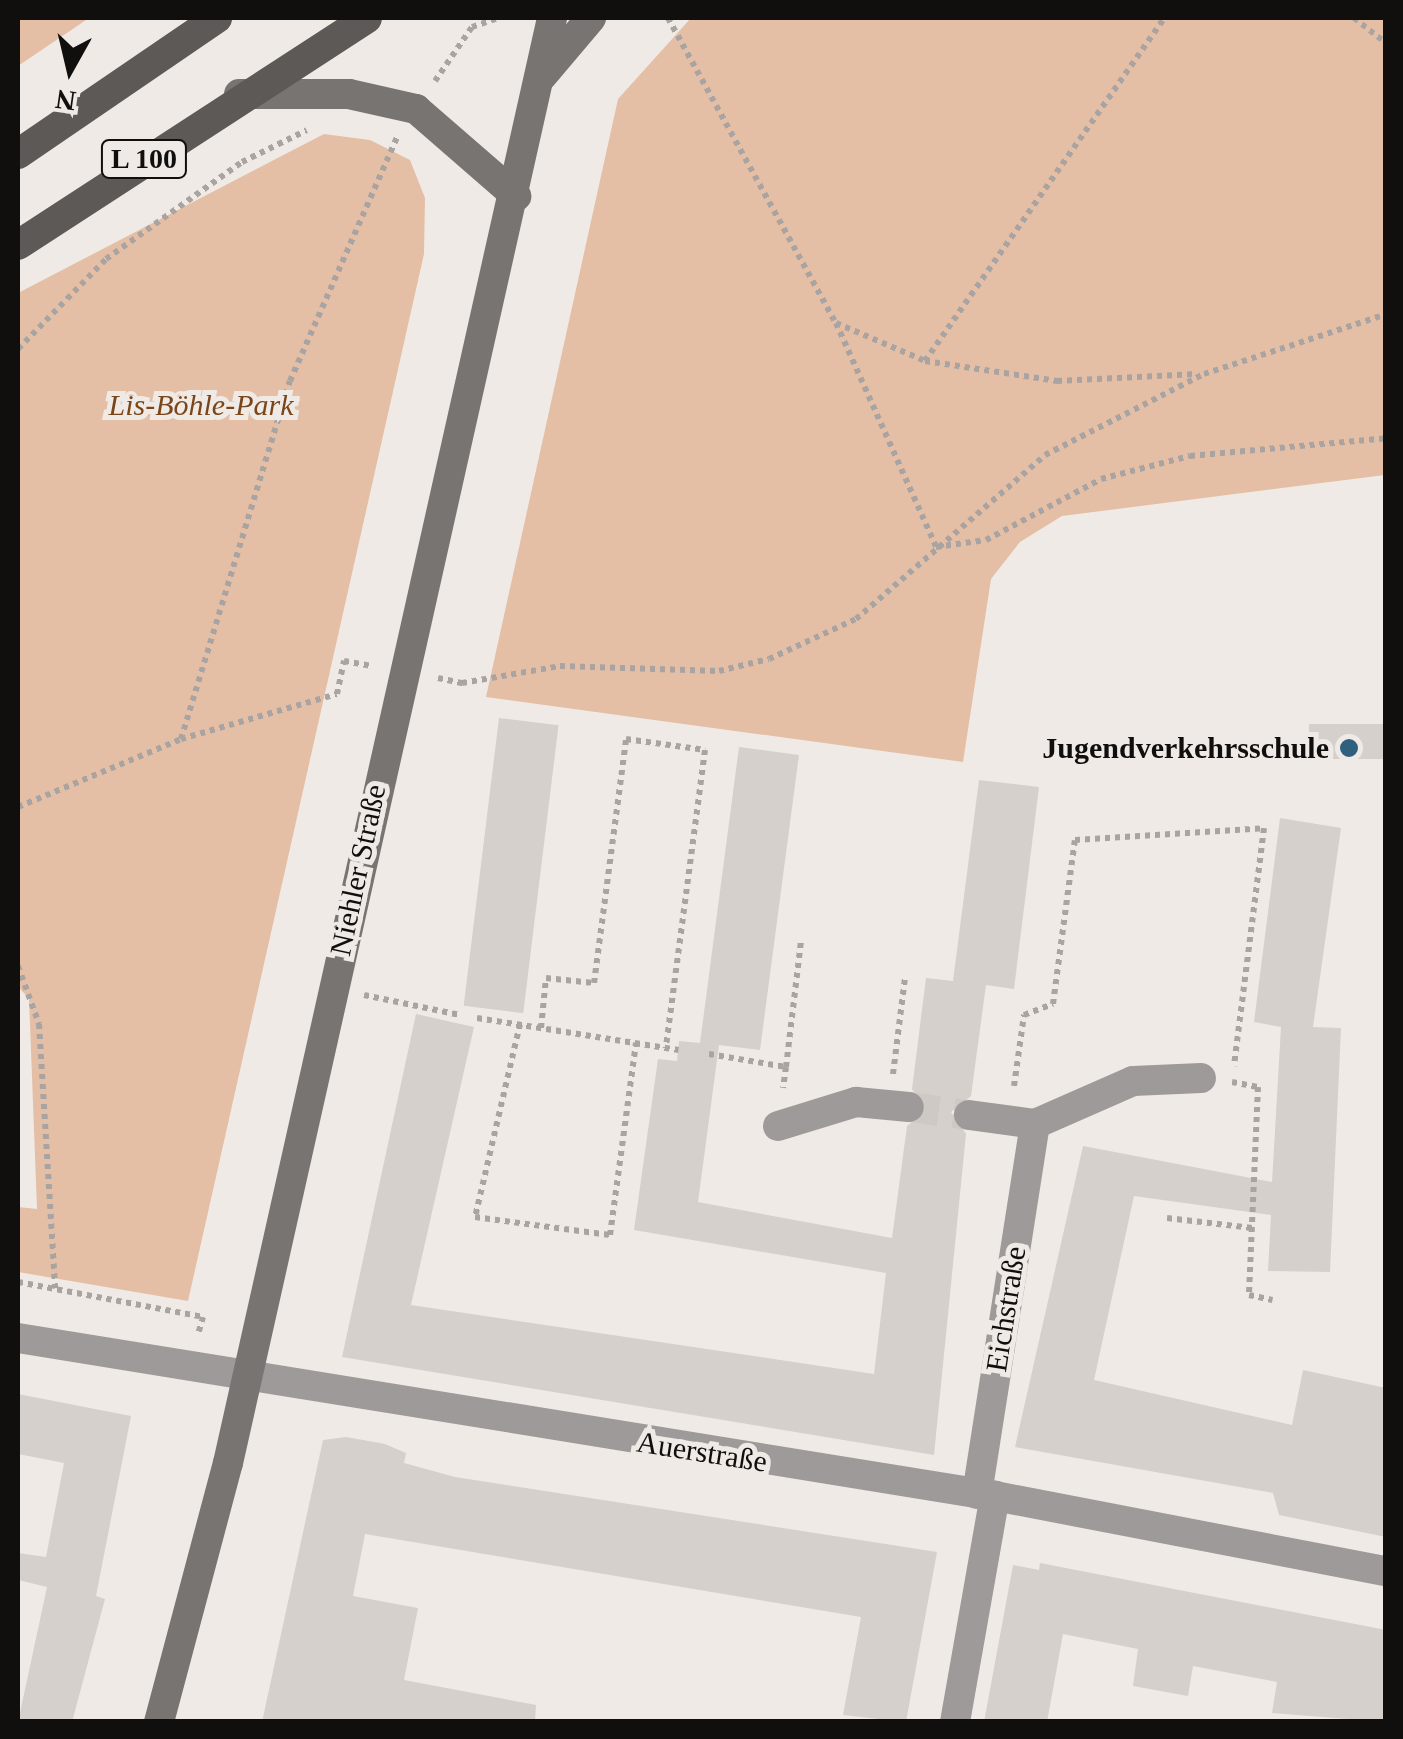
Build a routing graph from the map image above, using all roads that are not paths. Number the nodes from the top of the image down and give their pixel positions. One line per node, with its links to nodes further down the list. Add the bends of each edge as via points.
1 (217, 18): 7 (main road, L 100)
2 (367, 18): 6 (main road, L 100)
3 (552, 18): 5 (street, Niehler Straße)
4 (590, 18): 5 (street)
5 (540, 78): 8 (street, Niehler Straße)
6 (239, 94): 8 (street, via 349,94 416,109); 9 (main road, L 100)
7 (18, 154)
8 (516, 196): 16 (street, Niehler Straße, via 463,442 400,670)
9 (18, 244)
10 (1200, 1078): 13 (street, via 1133,1082)
11 (899, 1106): 14 (street, via 856,1102)
12 (969, 1115): 13 (street)
13 (1022, 1122): 17 (street, Eichstraße)
14 (778, 1126)
15 (18, 1338): 16 (street, Auerstraße)
16 (246, 1381): 17 (street, Auerstraße); 19 (street, Niehler Straße)
17 (986, 1495): 18 (street, Auerstraße); 20 (street, Eichstraße)
18 (1386, 1571)
19 (159, 1722)
20 (954, 1722)

